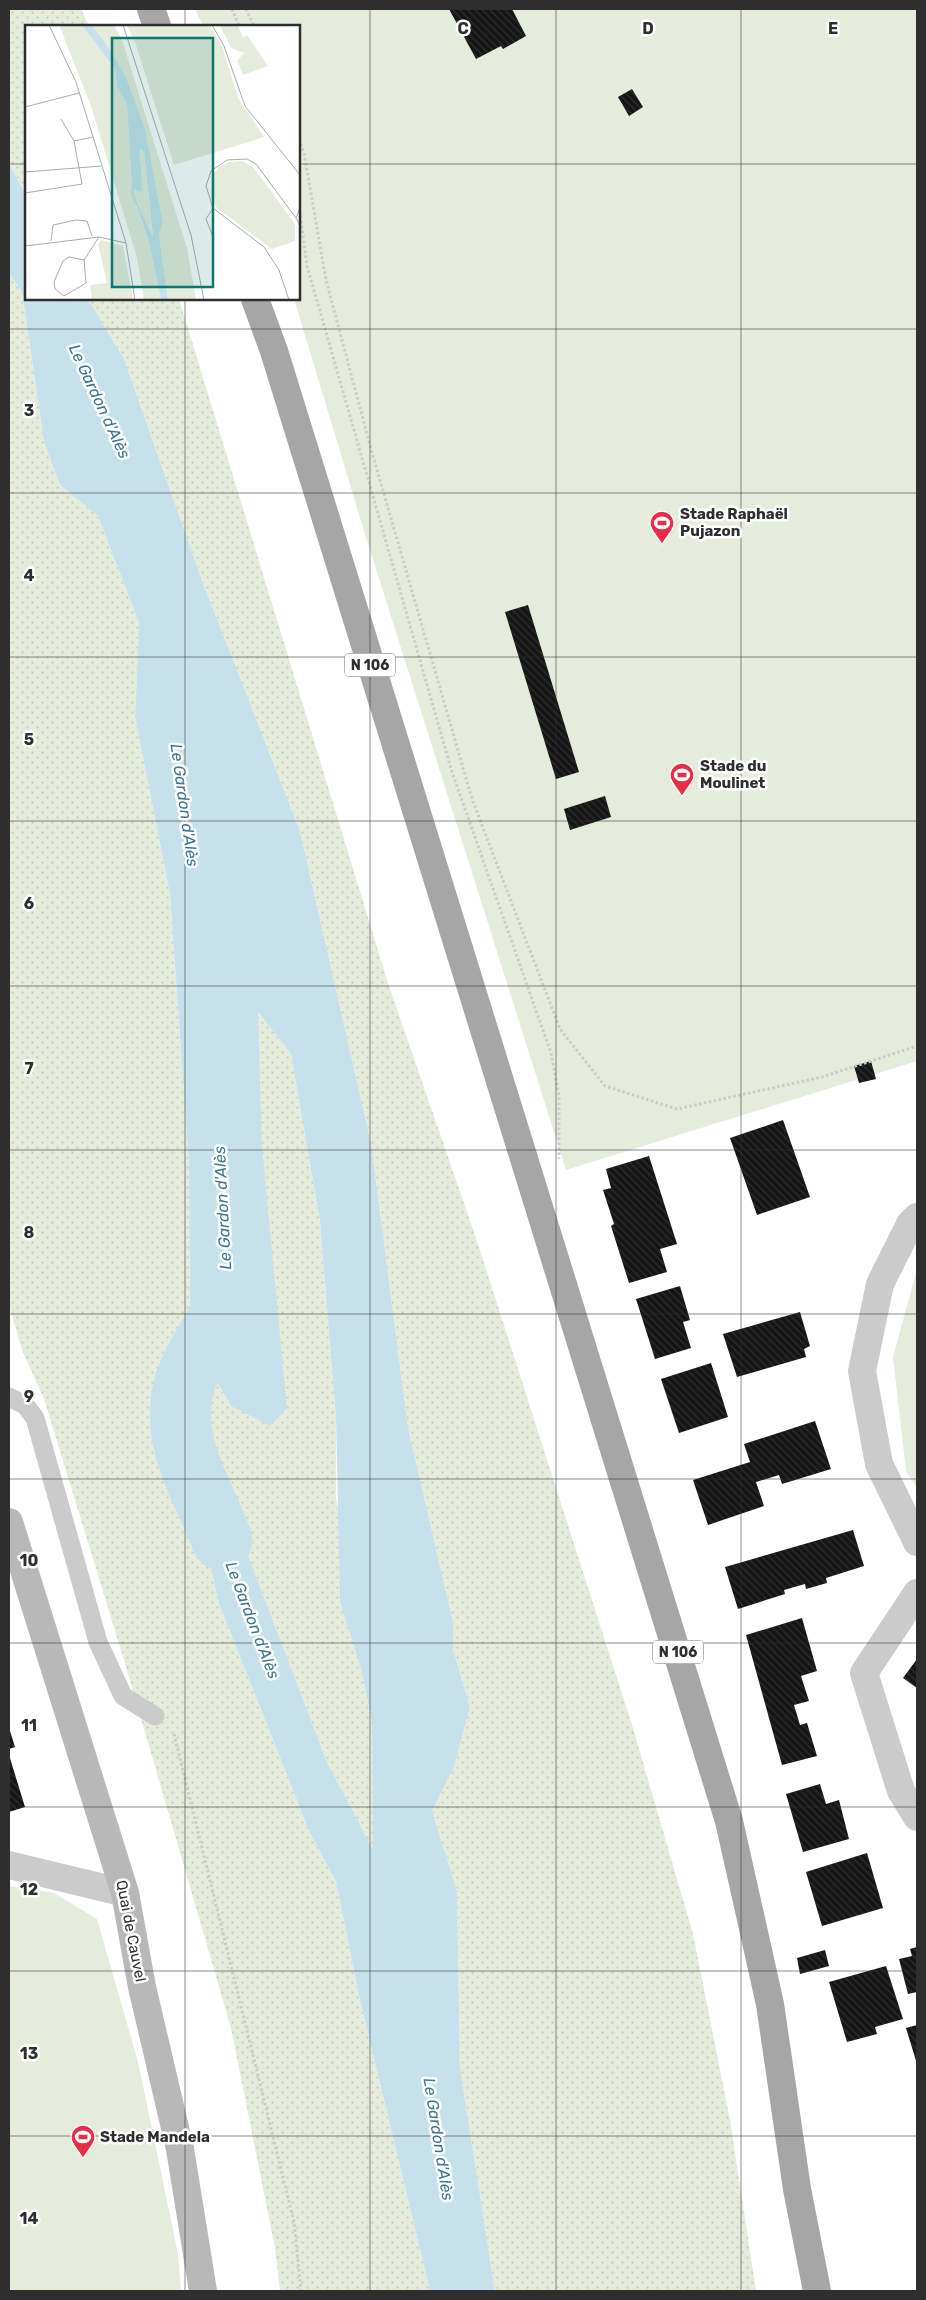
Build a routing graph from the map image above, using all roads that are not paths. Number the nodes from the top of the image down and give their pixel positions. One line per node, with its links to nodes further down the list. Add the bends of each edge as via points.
1 (151, 9): 2 (main road)
2 (158, 25)
3 (255, 300): 13 (main road, N 106, via 277,361 729,1821 770,2004 797,2189)
4 (917, 1217): 7 (street, via 910,1224 880,1284 862,1371 878,1464)
5 (9, 1397): 9 (lane, via 25,1405 35,1418 102,1651 123,1696)
6 (9, 1522): 12 (street, Quai de Cauvel)
7 (917, 1542)
8 (917, 1593): 10 (street, via 864,1673 901,1791)
9 (156, 1716)
10 (917, 1817)
11 (9, 1865): 12 (street)
12 (126, 1893): 14 (street, Quai de Cauvel, via 142,1987 180,2149)
13 (817, 2289)
14 (203, 2291)

